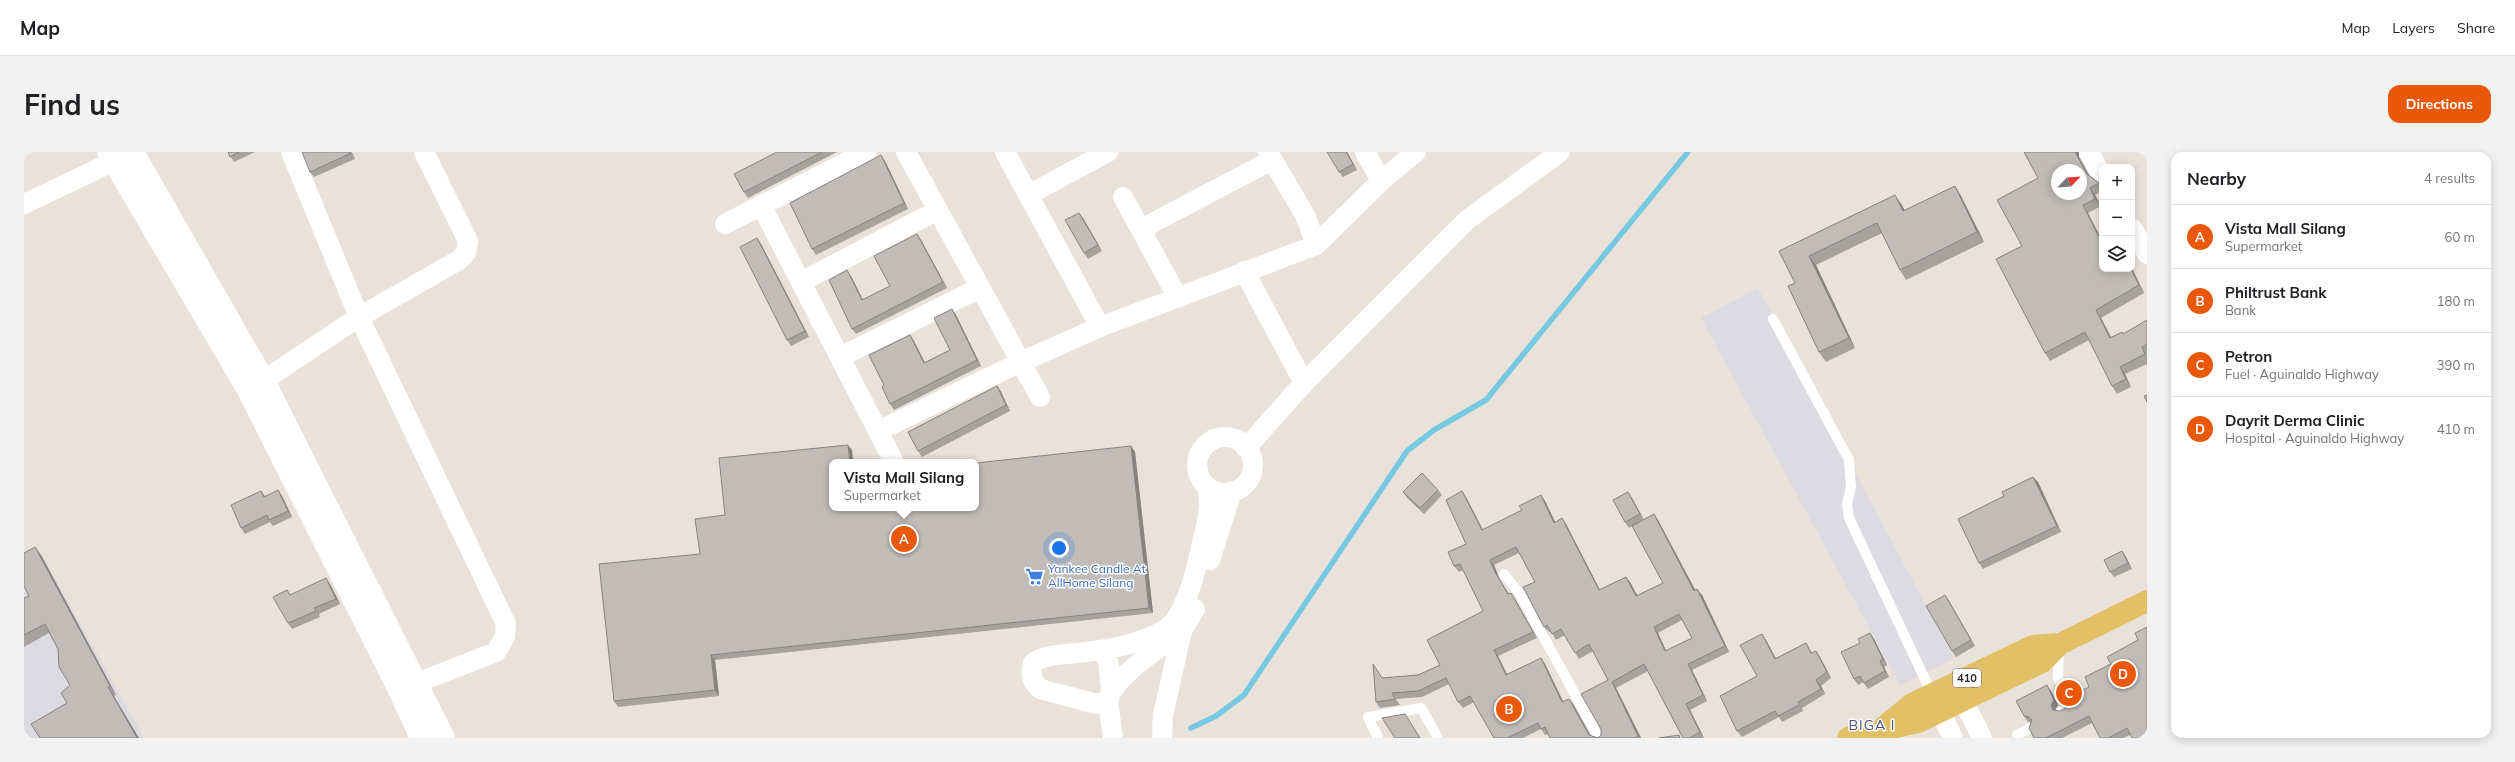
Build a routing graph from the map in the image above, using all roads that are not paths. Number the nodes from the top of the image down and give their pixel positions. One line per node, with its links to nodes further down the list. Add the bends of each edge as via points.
1 (132, 152): 13 (street); 36 (street)
2 (291, 152): 30 (street)
3 (424, 152): 30 (street, via 468,241 466,253 459,260)
4 (866, 152): 19 (street)
5 (906, 152): 20 (street)
6 (1005, 152): 16 (street)
7 (1108, 152): 16 (street)
8 (1365, 152): 15 (street)
9 (1416, 152): 15 (street)
10 (1560, 152): 35 (street, via 1467,220)
11 (2088, 152): 14 (street)
12 (1270, 156): 22 (street); 24 (street, via 1306,218)
13 (110, 157): 18 (street); 36 (street)
14 (2099, 171)
15 (1381, 181): 24 (street)
16 (1028, 195): 32 (street)
17 (1123, 196): 22 (street)
18 (24, 204)
19 (762, 205): 21 (street); 27 (street)
20 (938, 210): 27 (street); 28 (street)
21 (725, 224)
22 (1141, 229): 29 (street)
23 (2135, 233): 25 (street)
24 (1316, 245): 26 (street)
25 (2147, 254)
26 (1244, 271): 29 (street); 35 (street)
27 (801, 282): 33 (street)
28 (980, 288): 33 (street); 34 (street)
29 (1177, 296): 32 (street)
30 (359, 317): 36 (street); 48 (street, via 506,624 506,637 496,652)
31 (1773, 319): 51 (lane, via 1849,460 1852,487 1847,504 1849,518)
32 (1100, 327): 34 (street)
33 (840, 357): 38 (street)
34 (1020, 362): 37 (street); 38 (street)
35 (1304, 383): 39 (street)
36 (256, 386): 48 (street)
37 (1040, 397)
38 (878, 431): 40 (street)
39 (1246, 448): 41 (street, via 1233,438 1224,437 1216,438 1202,448 1197,463 1198,472); 42 (street, via 1252,462 1250,477)
40 (892, 459)
41 (1207, 486): 42 (street, via 1219,492); 47 (street, via 1210,497 1209,510 1188,597 1168,627 1136,642)
42 (1232, 491): 45 (street, via 1199,602)
43 (1504, 574): 62 (lane, via 1520,594)
44 (2147, 601): 46 (main road, 410)
45 (1182, 631): 49 (street, via 1122,677); 59 (street, via 1162,715)
46 (2060, 644): 50 (main road, 410, via 2042,662); 51 (main road, 410, via 2033,646); 52 (lane, via 2058,678 2071,706)
47 (1102, 650): 49 (street, via 1108,660); 49 (street, via 1038,659 1033,663 1030,674 1033,683 1040,689 1097,704)
48 (408, 686): 56 (street); 57 (street)
49 (1109, 696): 58 (street)
50 (1963, 700): 51 (main road, 410); 65 (street)
51 (1936, 703): 54 (main road, 410, via 1912,704); 64 (street)
52 (2061, 711)
53 (2030, 728): 55 (lane)
54 (1875, 734): 63 (main road)
55 (2017, 735)
56 (421, 738)
57 (444, 738)
58 (1113, 738)
59 (1162, 738)
60 (1378, 738): 61 (lane, via 1368,717 1421,708)
61 (1438, 738)
62 (1599, 738)
63 (1848, 738)
64 (1953, 738)
65 (1982, 738)

